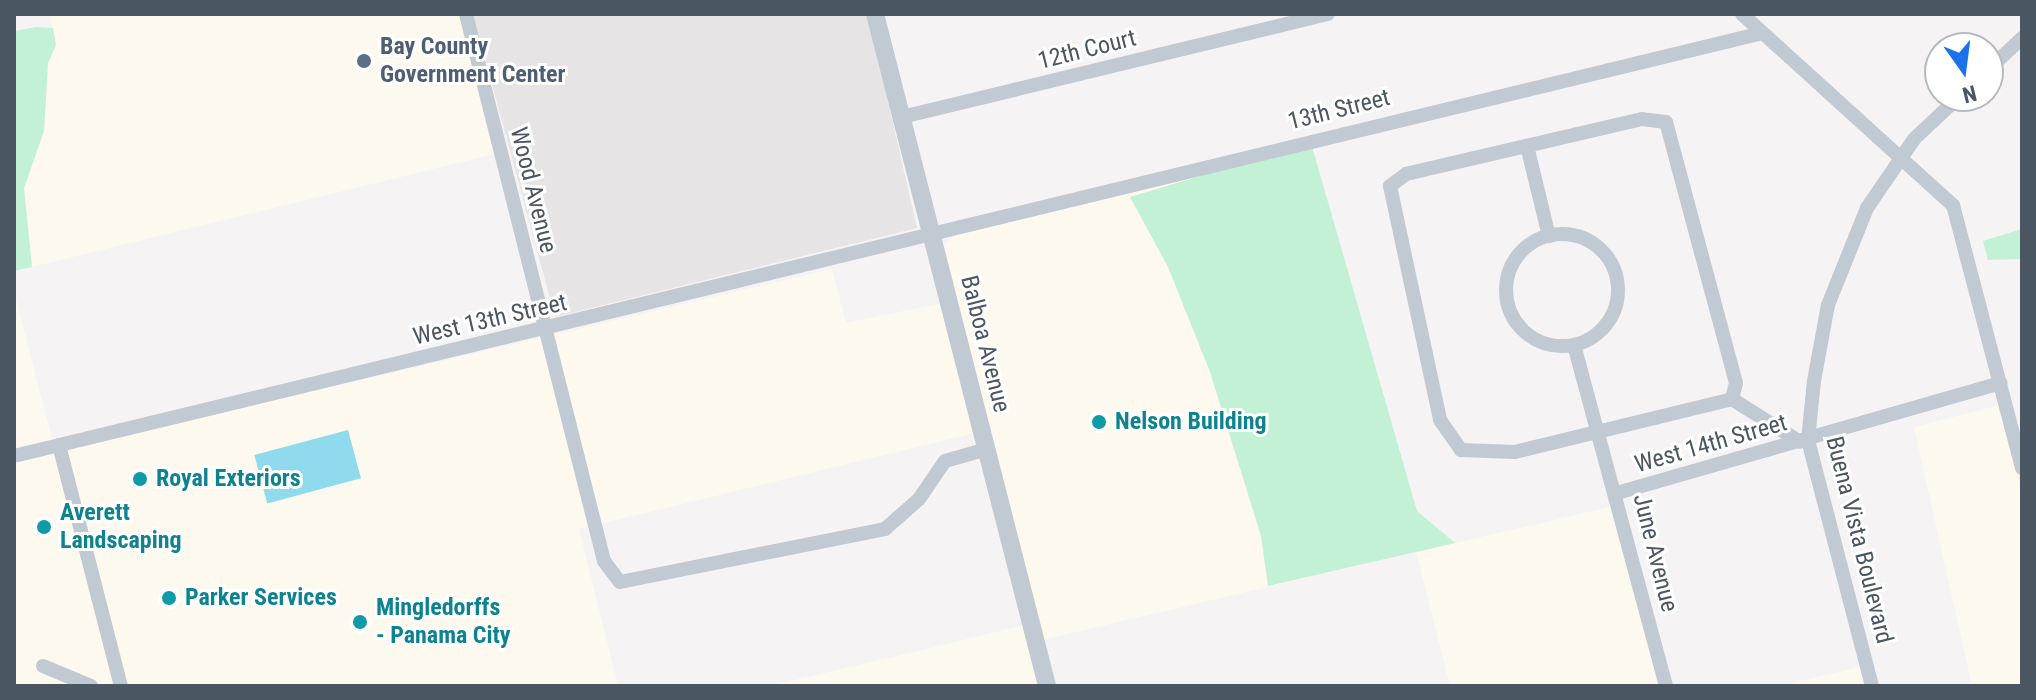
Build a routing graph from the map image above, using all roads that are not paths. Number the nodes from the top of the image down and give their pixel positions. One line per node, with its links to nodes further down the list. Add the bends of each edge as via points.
1 (466, 14): 14 (street, Wood Avenue)
2 (875, 14): 9 (street, Balboa Avenue)
3 (1328, 14): 9 (street, 12th Court)
4 (1742, 14): 5 (street)
5 (1759, 34): 11 (street); 13 (street, 13th Street)
6 (2022, 38): 7 (street)
7 (2004, 55)
8 (1944, 112): 11 (street)
9 (902, 117): 13 (street, Balboa Avenue)
10 (1527, 146): 12 (street); 17 (street, via 1642,119 1670,125 1736,383); 18 (street, via 1406,174 1388,192 1440,420 1461,450 1482,456)
11 (1901, 155): 16 (street, via 1953,205 1966,234); 19 (street, Buena Vista Boulevard, via 1840,265)
12 (1549, 236): 15 (street, via 1512,266 1508,307 1529,336); 15 (street, via 1590,241 1615,277 1611,317)
13 (932, 238): 14 (street, West 13th Street); 21 (street, Balboa Avenue)
14 (547, 330): 20 (street, West 13th Street); 21 (street, Wood Avenue, via 604,561 620,582 885,529 919,499 945,461)
15 (1574, 345): 18 (street, June Avenue)
16 (2001, 383): 19 (street, West 14th Street); 23 (street)
17 (1732, 399): 18 (street); 19 (street)
18 (1600, 432): 24 (street, June Avenue)
19 (1804, 441): 24 (street, West 14th Street); 30 (street, Buena Vista Boulevard)
20 (59, 445): 22 (street, West 13th Street); 27 (street)
21 (987, 449): 28 (street, Balboa Avenue)
22 (14, 456)
23 (2022, 468)
24 (1617, 493): 29 (street, June Avenue)
25 (43, 666): 26 (street)
26 (91, 686)
27 (121, 686)
28 (1047, 686)
29 (1666, 686)
30 (1872, 686)

